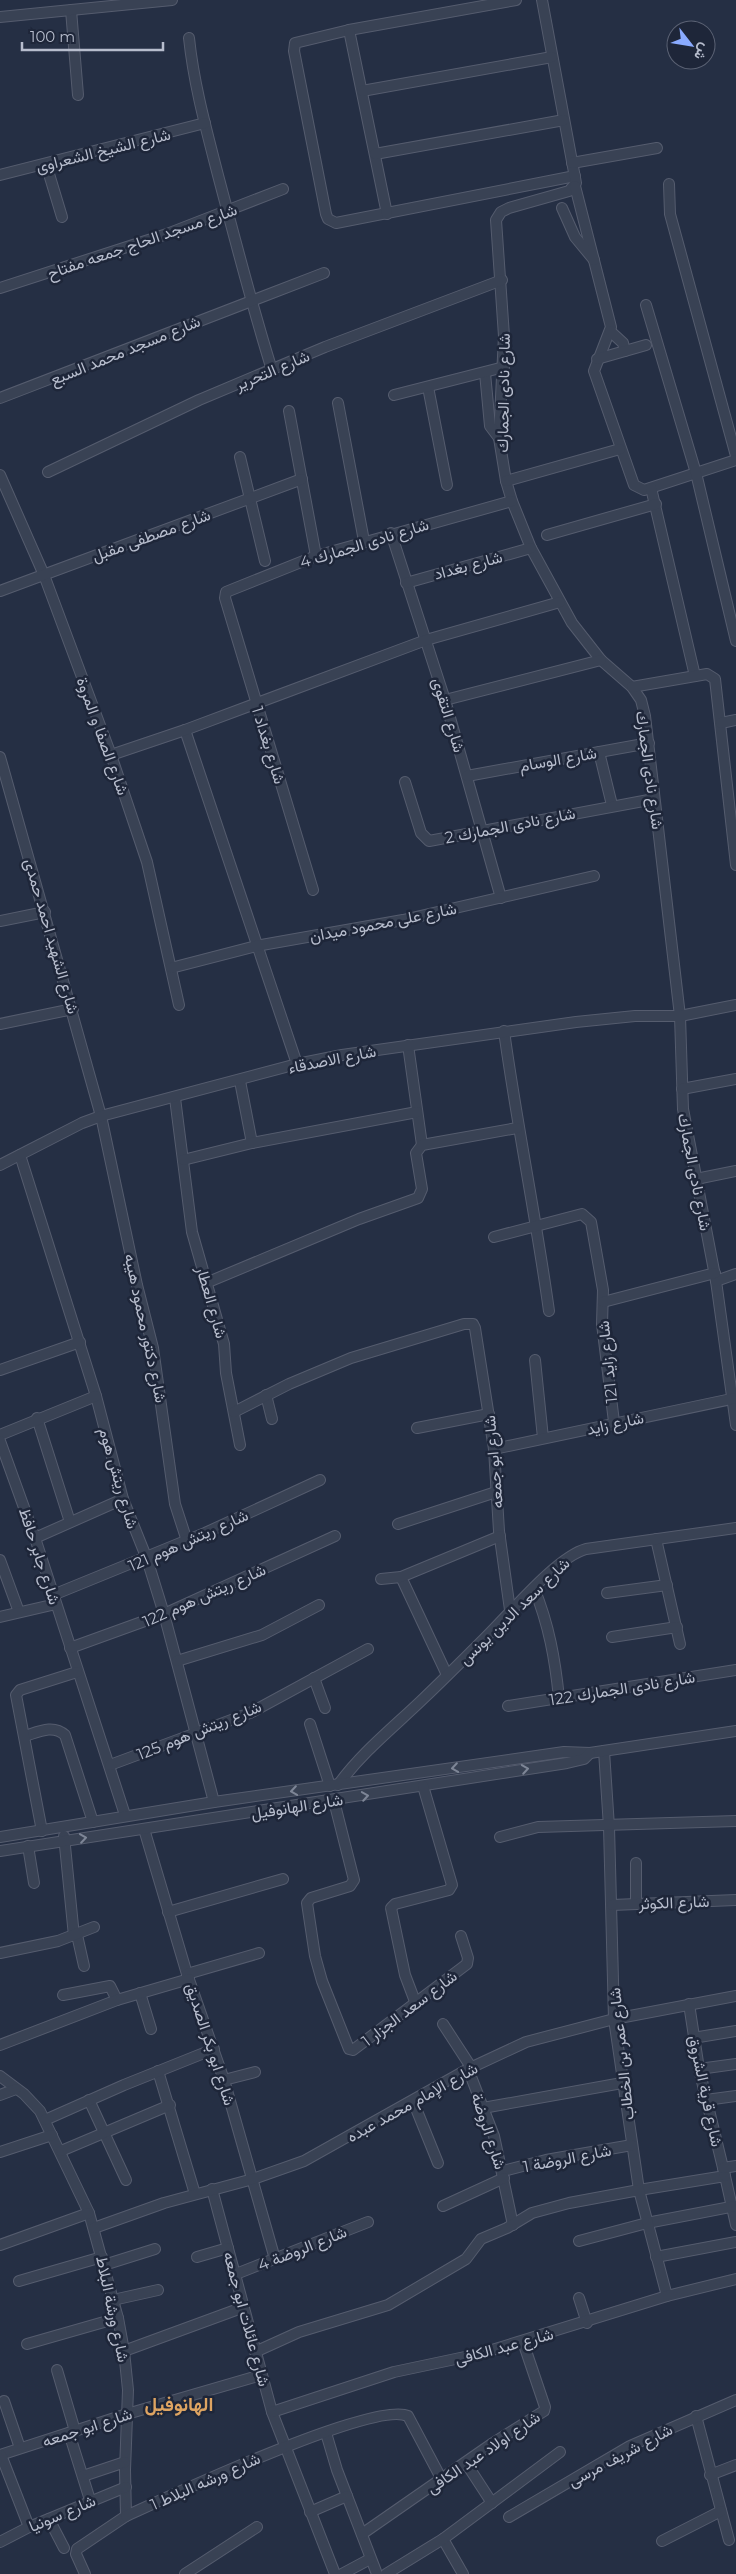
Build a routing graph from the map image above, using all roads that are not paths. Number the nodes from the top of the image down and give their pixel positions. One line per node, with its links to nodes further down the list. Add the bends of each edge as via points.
1 (172, 0): 4 (street)
2 (516, 0): 6 (street)
3 (542, 0): 8 (street)
4 (71, 10): 5 (street); 10 (street)
5 (0, 17)
6 (349, 30): 9 (street); 23 (street, via 299,40 294,46 326,214 336,223)
7 (189, 38): 12 (street)
8 (552, 57): 9 (street); 11 (street)
9 (362, 91): 14 (street)
10 (78, 95)
11 (564, 120): 14 (street); 15 (street)
12 (205, 124): 16 (street, شارع الشيخ الشعراوى); 22 (street)
13 (657, 148): 15 (street)
14 (375, 154): 23 (street)
15 (572, 163): 18 (street)
16 (46, 164): 17 (street, شارع الشيخ الشعراوى); 24 (street)
17 (0, 175)
18 (575, 181): 23 (street); 25 (street); 27 (street, شارع نادى الجمارك, via 570,191 501,212 495,230)
19 (670, 184): 45 (street, via 670,214)
20 (283, 189): 22 (street, شارع مسجد الحاج جمعه مفتاح)
21 (562, 208): 25 (street, via 575,237)
22 (228, 212): 28 (street, شارع مسجد الحاج جمعه مفتاح, via 116,252); 29 (street)
23 (387, 214)
24 (62, 217)
25 (595, 261): 31 (street)
26 (324, 273): 29 (street, شارع مسجد محمد السبع)
27 (502, 280): 35 (street, شارع نادى الجمارك); 36 (street, شارع التحرير)
28 (0, 288)
29 (250, 300): 36 (street); 40 (street, شارع مسجد محمد السبع)
30 (646, 305): 49 (street)
31 (610, 331): 33 (street, via 623,343); 34 (street)
32 (646, 345): 33 (street)
33 (625, 351): 34 (street)
34 (597, 359): 44 (street, via 594,371)
35 (504, 368): 37 (street); 43 (street, شارع نادى الجمارك)
36 (272, 370): 48 (street, شارع التحرير, via 199,400)
37 (485, 373): 38 (street); 43 (street, via 490,426)
38 (428, 387): 39 (street); 53 (street)
39 (394, 395)
40 (0, 398)
41 (338, 403): 60 (street)
42 (289, 411): 51 (street)
43 (499, 438): 52 (street, شارع نادى الجمارك)
44 (620, 449): 52 (street); 54 (street, via 634,485 644,490)
45 (736, 456)
46 (240, 457): 55 (street)
47 (736, 460): 49 (street)
48 (48, 472)
49 (696, 474): 54 (street); 70 (street)
50 (0, 475): 64 (street, شارع الصفا و المروة)
51 (302, 478): 55 (street, شارع مصطفى مقبل); 62 (street)
52 (506, 481): 56 (street, شارع نادى الجمارك)
53 (447, 485)
54 (651, 488): 57 (street)
55 (250, 498): 63 (street); 64 (street, شارع مصطفى مقبل)
56 (512, 502): 58 (street, شارع نادى الجمارك 4); 61 (street, شارع نادى الجمارك)
57 (656, 504): 59 (street); 72 (street)
58 (391, 533): 60 (street, شارع نادى الجمارك 4); 65 (street, شارع التقوى)
59 (547, 535)
60 (364, 541): 62 (street, شارع نادى الجمارك 4)
61 (531, 548): 65 (street, شارع بغداد); 68 (street, شارع نادى الجمارك)
62 (316, 556): 67 (street, شارع نادى الجمارك 4, via 229,589)
63 (265, 561)
64 (44, 575): 66 (street, شارع مصطفى مقبل); 81 (street, شارع الصفا و المروة)
65 (406, 582): 69 (street, شارع التقوى)
66 (0, 591)
67 (225, 598): 75 (street, شارع بغداد 1)
68 (560, 602): 69 (street); 71 (street, شارع نادى الجمارك, via 585,642)
69 (426, 640): 74 (street, شارع التقوى); 75 (street)
70 (736, 641)
71 (601, 660): 73 (street, شارع نادى الجمارك); 74 (street)
72 (695, 676): 73 (street); 77 (street, via 707,674 715,679)
73 (632, 687): 79 (street, شارع نادى الجمارك, via 640,700)
74 (445, 700): 84 (street, شارع التقوى)
75 (256, 702): 78 (street); 92 (street, شارع بغداد 1)
76 (736, 720): 77 (street)
77 (721, 723): 86 (street)
78 (185, 730): 81 (street); 96 (street)
79 (649, 743): 80 (street, شارع الوسام); 87 (street, شارع نادى الجمارك)
80 (599, 752): 84 (street, شارع الوسام); 88 (street)
81 (111, 755): 97 (street, شارع الصفا و المروة, via 147,862)
82 (0, 757): 83 (street, شارع الشهيد احمد حمدى)
83 (2, 768): 94 (street, شارع الشهيد احمد حمدى)
84 (467, 776): 89 (street, شارع التقوى)
85 (405, 782): 89 (street, شارع نادى الجمارك 2, via 424,838 434,841)
86 (732, 786): 90 (street)
87 (654, 799): 88 (street, شارع نادى الجمارك 2); 101 (street, شارع نادى الجمارك)
88 (612, 805): 89 (street, شارع نادى الجمارك 2)
89 (483, 830): 93 (street, شارع التقوى)
90 (736, 865)
91 (594, 876): 93 (street, شارع على محمود ميدان)
92 (313, 890)
93 (501, 898): 96 (street, شارع على محمود ميدان, via 403,920)
94 (45, 912): 95 (street); 100 (street, شارع الشهيد احمد حمدى)
95 (0, 921)
96 (256, 946): 97 (street, شارع على محمود ميدان); 105 (street)
97 (171, 968): 98 (street, شارع الصفا و المروة)
98 (180, 1005)
99 (736, 1005): 101 (street, شارع الاصدقاء)
100 (73, 1010): 102 (street); 111 (street, شارع الشهيد احمد حمدى)
101 (680, 1016): 103 (street, شارع الاصدقاء, via 635,1016); 108 (street, شارع نادى الجمارك)
102 (0, 1024)
103 (504, 1031): 104 (street, شارع الاصدقاء); 112 (street)
104 (408, 1045): 105 (street, شارع الاصدقاء); 110 (street)
105 (297, 1064): 107 (street, شارع الاصدقاء)
106 (736, 1079): 108 (street)
107 (240, 1081): 109 (street, شارع الاصدقاء); 113 (street)
108 (682, 1089): 119 (street, شارع نادى الجمارك)
109 (175, 1098): 111 (street, شارع الاصدقاء); 116 (street, شارع العطار)
110 (417, 1112): 113 (street); 114 (street)
111 (101, 1116): 115 (street, شارع الاصدقاء); 155 (street, شارع دكتور محمود هيبه, via 153,1348 175,1504)
112 (517, 1128): 114 (street); 120 (street)
113 (252, 1143): 116 (street)
114 (422, 1145): 124 (street, via 416,1153 422,1189 418,1198)
115 (20, 1154): 117 (street, شارع الاصدقاء); 127 (street, شارع ريتش هوم)
116 (183, 1160): 124 (street, شارع العطار, via 192,1232)
117 (0, 1165)
118 (736, 1171): 119 (street)
119 (696, 1179): 123 (street, شارع نادى الجمارك)
120 (538, 1226): 121 (street); 125 (street, شارع زايد 121, via 582,1214 589,1218); 126 (street)
121 (494, 1238)
122 (736, 1274): 123 (street)
123 (715, 1277): 125 (street); 132 (street, شارع نادى الجمارك)
124 (206, 1283): 133 (street, شارع العطار, via 224,1344)
125 (603, 1302): 137 (street, شارع زايد 121, via 602,1324)
126 (549, 1311)
127 (80, 1342): 129 (street); 131 (street, شارع ريتش هوم)
128 (535, 1360): 141 (street)
129 (0, 1370)
130 (266, 1395): 133 (street); 134 (street, شارع ابو جمعه, via 351,1358 473,1324); 136 (street)
131 (96, 1396): 135 (street); 147 (street, شارع ريتش هوم)
132 (734, 1399): 137 (street, شارع زايد); 138 (street, شارع نادى الجمارك)
133 (234, 1412): 143 (street, شارع العطار)
134 (489, 1414): 139 (street); 144 (street, شارع ابو جمعه)
135 (37, 1418): 140 (street); 148 (street)
136 (272, 1419)
137 (614, 1422): 141 (street, شارع زايد)
138 (736, 1425)
139 (417, 1428)
140 (0, 1435)
141 (543, 1438): 144 (street, شارع زايد)
142 (0, 1441): 153 (street, شارع جابر حافظ)
143 (240, 1445)
144 (494, 1449): 146 (street, شارع ابو جمعه)
145 (320, 1480): 155 (street, شارع ريتش هوم 121)
146 (496, 1492): 149 (street); 152 (street, شارع ابو جمعه)
147 (123, 1499): 148 (street); 156 (street, شارع ريتش هوم)
148 (70, 1522): 153 (street)
149 (398, 1524)
150 (736, 1528): 154 (street, شارع سعد الدين يونس)
151 (335, 1536): 167 (street, شارع ريتش هوم 122)
152 (500, 1536): 158 (street); 165 (street, شارع ابو جمعه)
153 (35, 1538): 163 (street, شارع جابر حافظ)
154 (656, 1539): 160 (street); 161 (street, شارع سعد الدين يونس, via 578,1551)
155 (188, 1541): 156 (street, شارع ريتش هوم 121)
156 (147, 1559): 163 (street, شارع ريتش هوم 121); 167 (street, شارع ريتش هوم)
157 (0, 1560): 166 (street)
158 (401, 1577): 159 (street); 177 (street)
159 (381, 1579)
160 (667, 1585): 162 (street); 169 (street)
161 (534, 1588): 165 (street, شارع سعد الدين يونس); 179 (street, via 551,1637)
162 (607, 1593)
163 (55, 1600): 166 (street, شارع ريتش هوم 121); 172 (street, شارع جابر حافظ)
164 (318, 1605): 174 (street, via 262,1635)
165 (510, 1610): 177 (street, شارع سعد الدين يونس)
166 (20, 1612): 168 (street, شارع ريتش هوم 121)
167 (164, 1614): 172 (street, شارع ريتش هوم 122); 174 (street, شارع ريتش هوم)
168 (0, 1617)
169 (676, 1627): 170 (street); 171 (street)
170 (612, 1637)
171 (680, 1644)
172 (70, 1648): 176 (street, شارع جابر حافظ)
173 (368, 1649): 178 (street, شارع ريتش هوم 125)
174 (177, 1661): 184 (street, شارع ريتش هوم)
175 (736, 1670): 179 (street, شارع نادى الجمارك 122)
176 (77, 1672): 185 (street, via 17,1692); 188 (street, شارع جابر حافظ)
177 (447, 1674): 189 (street, شارع سعد الدين يونس, via 372,1744)
178 (314, 1678): 181 (street); 184 (street, شارع ريتش هوم 125, via 250,1713)
179 (559, 1698): 180 (street, شارع نادى الجمارك 122)
180 (508, 1706)
181 (325, 1708)
182 (310, 1724): 189 (street)
183 (736, 1730): 186 (street, شارع الهانوفيل)
184 (195, 1734): 188 (street, شارع ريتش هوم 125); 192 (street, شارع ريتش هوم)
185 (25, 1736): 195 (street, via 53,1729 65,1735); 199 (street)
186 (604, 1751): 187 (street, شارع الهانوفيل); 197 (street, شارع عمر بن الخطاب)
187 (590, 1753): 189 (street, شارع الهانوفيل, one-way to 189, via 564,1752); 190 (street, شارع الهانوفيل, one-way to 187, via 576,1762)
188 (110, 1766): 193 (street, شارع جابر حافظ)
189 (334, 1785): 192 (street, شارع الهانوفيل, one-way to 192)
190 (424, 1786): 191 (street, شارع الهانوفيل, one-way to 190); 223 (street, via 452,1885 449,1890 394,1904 391,1908 405,1975)
191 (334, 1801): 198 (street, شارع الهانوفيل); 223 (street, شارع سعد الجزار 1, via 354,1880 350,1886 311,1898 307,1903 322,1981 349,2049 351,2051)
192 (214, 1802): 193 (street, شارع الهانوفيل)
193 (125, 1815): 195 (street, شارع الهانوفيل)
194 (736, 1821): 197 (street)
195 (93, 1822): 196 (street, شارع الهانوفيل)
196 (63, 1827): 199 (street, شارع الهانوفيل); 202 (street)
197 (609, 1827): 201 (street, via 538,1827); 210 (street, شارع عمر بن الخطاب)
198 (144, 1829): 202 (street, شارع الهانوفيل, one-way to 198); 211 (street, شارع ابو بكر الصديق)
199 (42, 1831): 200 (street, شارع الهانوفيل)
200 (0, 1837)
201 (500, 1837)
202 (65, 1841): 203 (street, شارع الهانوفيل); 213 (street)
203 (28, 1846): 204 (street, شارع الهانوفيل); 207 (street)
204 (0, 1851)
205 (636, 1863): 209 (street)
206 (283, 1879): 211 (street)
207 (34, 1883)
208 (736, 1900): 209 (street, شارع الكوثر)
209 (636, 1904): 210 (street, شارع الكوثر)
210 (612, 1905): 225 (street, شارع عمر بن الخطاب)
211 (168, 1912): 218 (street, شارع ابو بكر الصديق)
212 (94, 1927): 213 (street)
213 (76, 1935): 215 (street); 217 (street)
214 (461, 1936): 223 (street, شارع سعد الجزار 1, via 467,1964)
215 (0, 1951)
216 (259, 1953): 218 (street)
217 (84, 1966)
218 (188, 1976): 219 (street); 231 (street, شارع ابو بكر الصديق)
219 (140, 1993): 222 (street); 227 (street)
220 (63, 1995): 222 (street, via 110,1986)
221 (736, 1996): 224 (street, شارع الإمام محمد عبده)
222 (117, 2000): 230 (street)
223 (416, 2004)
224 (689, 2004): 225 (street, شارع الإمام محمد عبده); 229 (street, شارع قرية الشروق)
225 (614, 2019): 233 (street, شارع الإمام محمد عبده, via 538,2038); 239 (street, شارع عمر بن الخطاب)
226 (443, 2024): 233 (street, شارع الروضة)
227 (151, 2030)
228 (736, 2031): 229 (street)
229 (693, 2038): 234 (street, شارع قرية الشروق)
230 (0, 2045)
231 (214, 2049): 235 (street); 238 (street, شارع ابو بكر الصديق)
232 (736, 2064): 234 (street)
233 (470, 2068): 244 (street, شارع الإمام محمد عبده); 247 (street, شارع الروضة)
234 (699, 2069): 245 (street, شارع قرية الشروق)
235 (158, 2070): 243 (street); 246 (street)
236 (254, 2072): 238 (street)
237 (0, 2076): 240 (street, شارع ورشة البلاط)
238 (224, 2080): 258 (street, شارع ابو بكر الصديق)
239 (622, 2083): 247 (street); 251 (street, شارع عمر بن الخطاب)
240 (16, 2089): 241 (street); 248 (street, شارع ورشة البلاط, via 33,2103)
241 (0, 2095)
242 (736, 2096): 245 (street)
243 (89, 2100): 248 (street); 249 (street)
244 (413, 2100): 254 (street); 258 (street, شارع الإمام محمد عبده, via 315,2156)
245 (706, 2100): 256 (street, شارع قرية الشروق)
246 (170, 2105): 249 (street); 262 (street)
247 (483, 2108): 257 (street, شارع الروضة, via 494,2136)
248 (45, 2120): 250 (street, شارع ورشة البلاط)
249 (104, 2131): 252 (street); 259 (street)
250 (52, 2135): 252 (street, شارع ورشة البلاط); 253 (street)
251 (632, 2145): 257 (street, شارع الروضة 1, via 546,2160); 261 (street, شارع عمر بن الخطاب)
252 (61, 2151): 265 (street, شارع ورشة البلاط)
253 (0, 2152)
254 (438, 2163)
255 (736, 2166): 256 (street)
256 (724, 2172): 261 (street); 264 (street)
257 (503, 2175): 263 (street, شارع الروضة 1); 268 (street, شارع الروضة)
258 (252, 2179): 260 (street, شارع الإمام محمد عبده); 278 (street, شارع ابو بكر الصديق)
259 (126, 2180)
260 (212, 2190): 262 (street, شارع الإمام محمد عبده); 274 (street, شارع عائلات ابو جمعه)
261 (639, 2190): 267 (street, شارع عمر بن الخطاب); 268 (street, via 568,2203 532,2213)
262 (195, 2194): 270 (street, شارع الإمام محمد عبده)
263 (442, 2206)
264 (734, 2206): 267 (street); 269 (street)
265 (89, 2213): 270 (street, شارع ورشة البلاط); 273 (street)
266 (368, 2222): 278 (street, شارع الروضة 4)
267 (647, 2223): 271 (street); 277 (street, شارع عمر بن الخطاب)
268 (513, 2225): 293 (street, via 481,2239 466,2259 388,2305 299,2332)
269 (736, 2225)
270 (94, 2228): 279 (street, شارع ورشة البلاط)
271 (579, 2241)
272 (736, 2242): 277 (street)
273 (0, 2245)
274 (228, 2248): 276 (street); 280 (street, شارع عائلات ابو جمعه)
275 (155, 2249): 279 (street)
276 (197, 2257)
277 (656, 2257): 284 (street, شارع عمر بن الخطاب)
278 (275, 2259): 280 (street, شارع الروضة 4)
279 (103, 2261): 282 (street); 286 (street, شارع ورشة البلاط)
280 (236, 2274): 287 (street, شارع عائلات ابو جمعه)
281 (736, 2279): 284 (street, شارع عبد الكافى)
282 (20, 2281)
283 (158, 2290): 286 (street)
284 (667, 2296): 289 (street, شارع عبد الكافى)
285 (579, 2298): 289 (street)
286 (114, 2300): 288 (street, شارع ورشة البلاط)
287 (244, 2307): 292 (street); 293 (street, شارع عائلات ابو جمعه)
288 (118, 2318): 291 (street); 292 (street, شارع ورشة البلاط)
289 (587, 2322): 290 (street, شارع عبد الكافى)
290 (523, 2342): 298 (street, شارع عبد الكافى, via 394,2372); 308 (street, شارع اولاد عبد الكافى, via 545,2410)
291 (27, 2344)
292 (124, 2351): 299 (street, شارع ورشة البلاط)
293 (256, 2352): 295 (street, شارع عائلات ابو جمعه)
294 (57, 2370): 301 (street)
295 (261, 2375): 298 (street, شارع عائلات ابو جمعه); 299 (street, شارع ابو جمعه)
296 (736, 2400): 300 (street, شارع شريف مرسى)
297 (4, 2401): 304 (street)
298 (272, 2412): 303 (street, شارع عائلات ابو جمعه)
299 (127, 2414): 301 (street, شارع ابو جمعه); 307 (street, شارع ورشة البلاط)
300 (696, 2416): 310 (street); 320 (street, شارع شريف مرسى, via 630,2446)
301 (72, 2432): 304 (street, شارع ابو جمعه); 311 (street)
302 (326, 2433): 303 (street, شارع ورشه البلاط 1); 312 (street, شارع ورشه البلاط 1, via 369,2418 404,2414); 314 (street)
303 (284, 2447): 318 (street, شارع عائلات ابو جمعه); 319 (street, شارع ورشه البلاط 1)
304 (20, 2448): 306 (street, شارع ابو جمعه)
305 (560, 2452): 316 (street)
306 (1, 2455): 322 (street)
307 (125, 2462): 311 (street); 313 (street, شارع ورشة البلاط)
308 (466, 2463): 312 (street, شارع اولاد عبد الكافى); 316 (street)
309 (736, 2465): 310 (street)
310 (710, 2475): 317 (street)
311 (83, 2476): 315 (street)
312 (442, 2480): 324 (street, شارع اولاد عبد الكافى)
313 (126, 2487): 315 (street, شارع سونيا); 319 (street, شارع ورشة البلاط)
314 (347, 2496): 318 (street); 324 (street)
315 (90, 2500): 321 (street, شارع سونيا)
316 (492, 2503): 325 (street)
317 (721, 2511): 326 (street); 327 (street)
318 (310, 2512): 333 (street, شارع عائلات ابو جمعه)
319 (126, 2516): 331 (street, via 77,2549)
320 (509, 2517)
321 (49, 2518): 322 (street, شارع سونيا); 329 (street)
322 (29, 2527): 328 (street, شارع سونيا)
323 (257, 2527): 332 (street)
324 (362, 2534): 330 (street)
325 (443, 2539): 336 (street); 337 (street)
326 (729, 2540)
327 (662, 2541)
328 (0, 2542)
329 (64, 2548)
330 (370, 2559): 334 (street); 335 (street)
331 (85, 2574)
332 (185, 2574)
333 (335, 2574)
334 (342, 2574)
335 (377, 2574)
336 (386, 2574)
337 (463, 2574)

